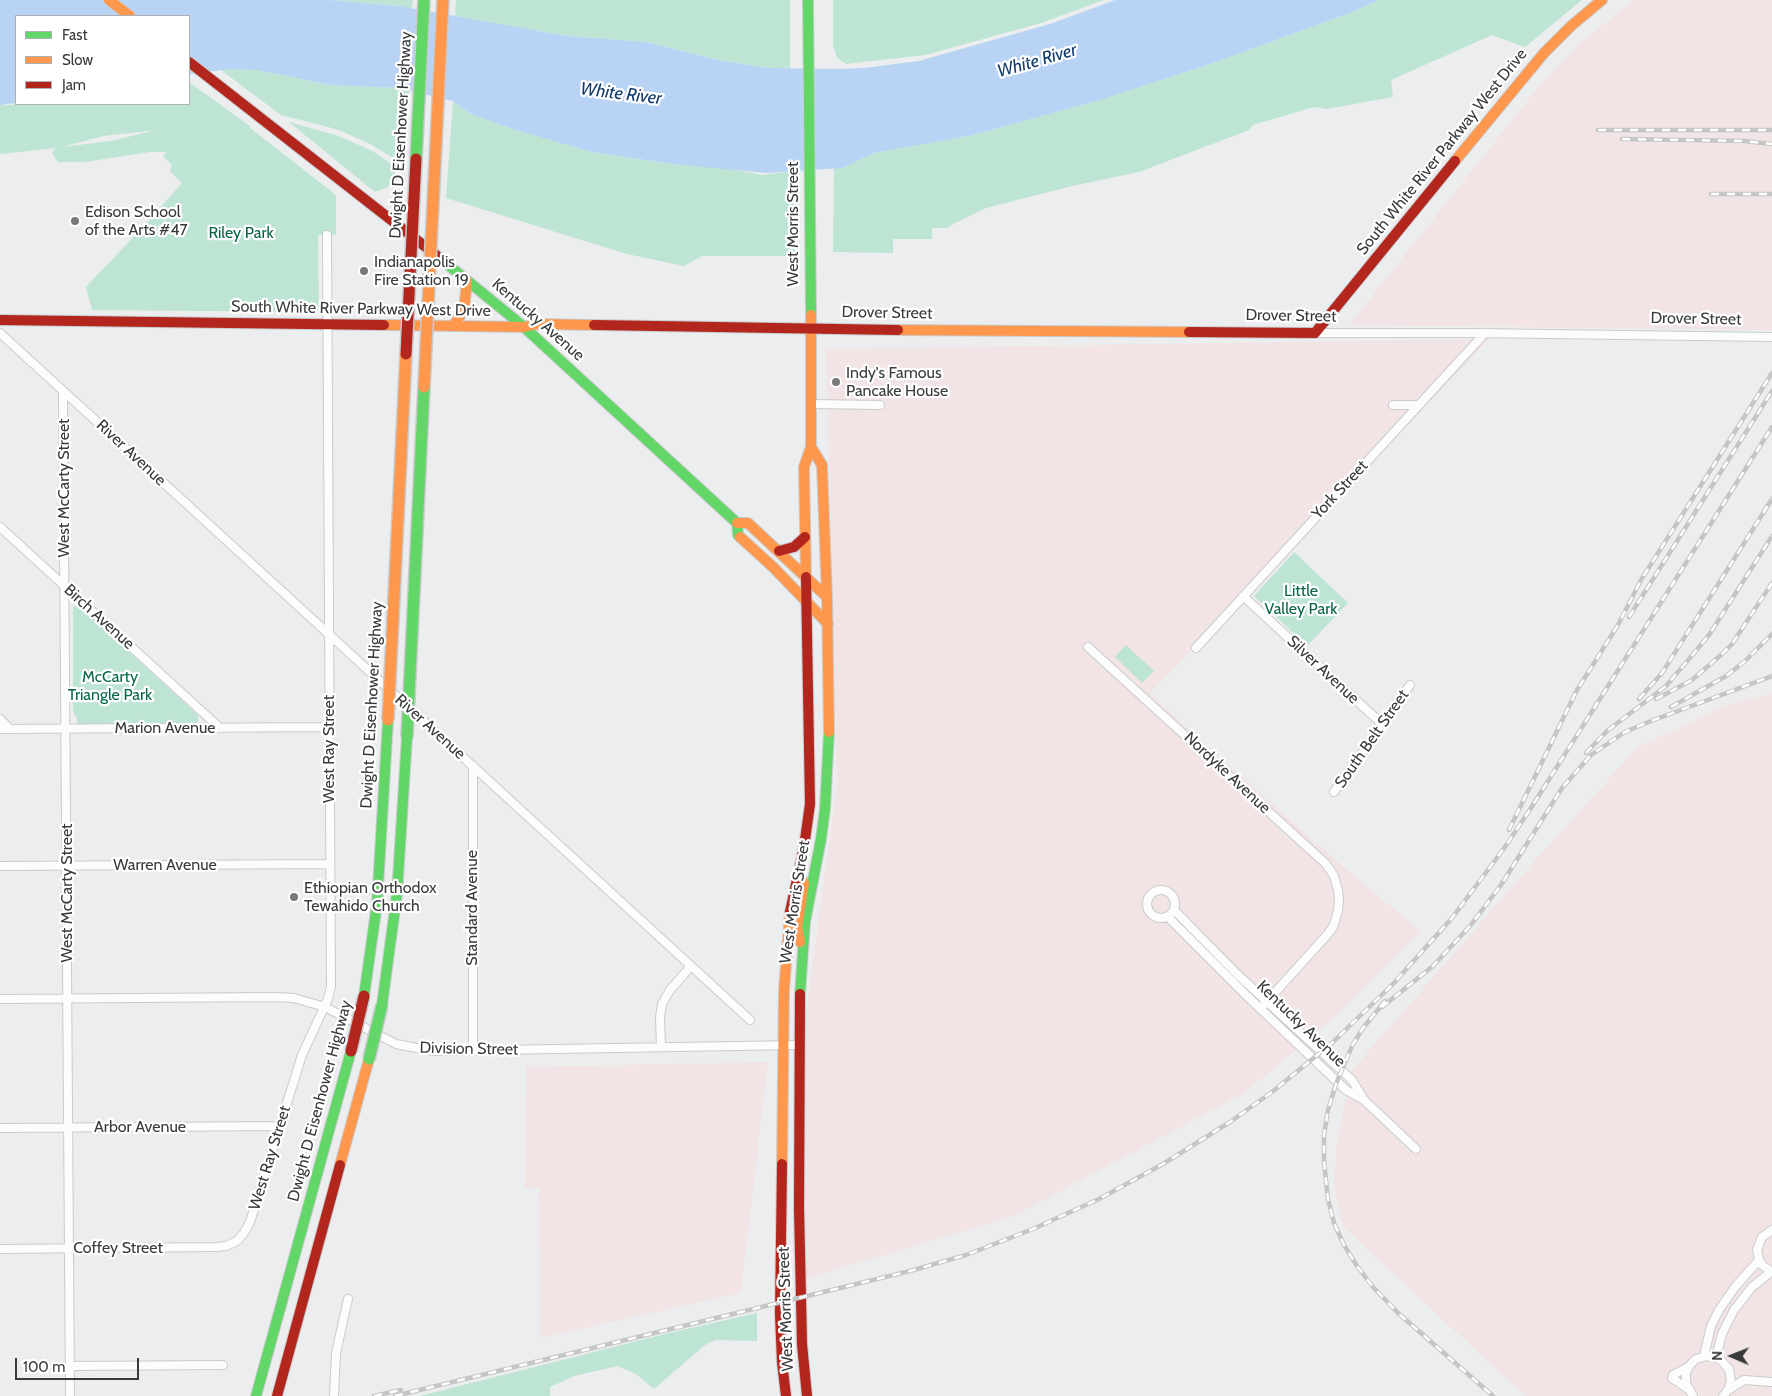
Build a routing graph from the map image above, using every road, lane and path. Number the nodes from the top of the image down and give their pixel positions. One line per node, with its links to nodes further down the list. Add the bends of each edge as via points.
1 (109, 0): 6 (main road)
2 (424, 0): 89 (main road, Dwight D Eisenhower Highway, bridge, via 377,904 364,996 351,1051)
3 (443, 0): 88 (main road, bridge, via 397,894 382,1005)
4 (808, 0): 14 (main road, West Morris Street)
5 (1602, 0): 16 (main road, South White River Parkway West Drive, via 1544,53)
6 (129, 15)
7 (190, 63): 9 (main road, Kentucky Avenue)
8 (327, 235): 11 (street, West Ray Street)
9 (468, 281): 12 (main road, via 464,310); 13 (main road, Kentucky Avenue)
10 (0, 320): 11 (main road, South White River Parkway West Drive)
11 (327, 324): 12 (main road, South White River Parkway West Drive); 35 (street, West Ray Street)
12 (453, 326): 13 (main road, South White River Parkway West Drive)
13 (524, 327): 14 (main road, South White River Parkway West Drive, via 537,324); 25 (main road, Kentucky Avenue)
14 (810, 328): 16 (main road, Drover Street); 20 (main road, West Morris Street)
15 (0, 333): 19 (street, River Avenue)
16 (1315, 333): 17 (street, Drover Street)
17 (1485, 333): 18 (street, Drover Street); 21 (street, York Street)
18 (1772, 336)
19 (63, 391): 30 (street, West McCarty Street); 35 (street, River Avenue)
20 (811, 404): 22 (street); 24 (main road, West Morris Street)
21 (1419, 404): 23 (street); 31 (street, York Street)
22 (880, 405)
23 (1393, 405)
24 (811, 447): 27 (main road, West Morris Street, via 804,466); 32 (main road, West Morris Street, via 822,465)
25 (737, 523): 28 (main road, Kentucky Avenue, via 748,523); 33 (main road, Kentucky Avenue, via 738,535)
26 (0, 527): 30 (street, Birch Avenue)
27 (805, 537): 28 (main road, via 794,547); 29 (main road, West Morris Street)
28 (780, 551): 29 (main road, Kentucky Avenue)
29 (806, 576): 32 (main road, Kentucky Avenue); 33 (main road, West Morris Street)
30 (65, 586): 42 (street, Birch Avenue); 45 (street, West McCarty Street)
31 (1243, 596): 37 (street, York Street); 40 (street, Silver Avenue)
32 (827, 597): 34 (main road, West Morris Street)
33 (806, 601): 34 (main road, Kentucky Avenue); 47 (main road, West Morris Street)
34 (828, 624): 49 (main road, West Morris Street, via 827,776)
35 (329, 635): 41 (street, West Ray Street); 46 (street, River Avenue)
36 (1088, 648): 60 (street, Nordyke Avenue, via 1326,864 1334,876 1339,900 1333,927)
37 (1196, 648)
38 (1410, 685): 40 (street, South Belt Street)
39 (0, 719): 44 (street)
40 (1382, 724): 48 (street, South Belt Street)
41 (329, 727): 42 (street, Marion Avenue); 50 (street, West Ray Street)
42 (220, 728): 45 (street, Marion Avenue)
43 (0, 729): 44 (street, Marion Avenue)
44 (10, 729): 45 (street, Marion Avenue)
45 (66, 729): 52 (street, West McCarty Street)
46 (472, 766): 57 (street, River Avenue); 67 (street, Standard Avenue)
47 (810, 769): 49 (main road, via 816,792 811,844); 53 (main road, West Morris Street, via 808,818)
48 (1334, 792)
49 (818, 859): 56 (main road, West Morris Street)
50 (330, 864): 52 (street, Warren Avenue); 61 (street, West Ray Street, via 331,987)
51 (0, 866): 52 (street, Warren Avenue)
52 (66, 866): 58 (street, West McCarty Street)
53 (798, 872): 56 (main road, via 804,883 796,928); 64 (main road, West Morris Street, via 786,953)
54 (1174, 910): 55 (street); 55 (street, via 1175,901 1170,893 1161,890 1152,893 1148,910 1154,917); 60 (street)
55 (1168, 917): 62 (street, Kentucky Avenue)
56 (802, 948): 65 (main road, West Morris Street)
57 (691, 966): 63 (street, River Avenue); 66 (street, via 662,1004)
58 (67, 998): 59 (street, Division Street); 61 (street, Division Street, via 282,997 306,1000); 70 (street, West McCarty Street)
59 (0, 999)
60 (1267, 1002): 62 (street); 68 (street, via 1352,1080)
61 (325, 1007): 67 (street, Division Street, via 401,1046 427,1050); 69 (street, West Ray Street, via 302,1055)
62 (1260, 1009): 68 (street, Kentucky Avenue, via 1346,1090)
63 (750, 1020)
64 (783, 1045): 65 (street, Division Street); 66 (street, Division Street); 94 (main road, West Morris Street, via 780,1314)
65 (799, 1045): 95 (main road, West Morris Street, via 801,1328)
66 (661, 1047): 67 (street, Division Street)
67 (473, 1050)
68 (1364, 1100): 72 (street, Kentucky Avenue)
69 (280, 1126): 70 (street, Arbor Avenue); 74 (street, West Ray Street, via 250,1222)
70 (68, 1127): 71 (street, Arbor Avenue); 75 (street, West McCarty Street)
71 (0, 1128)
72 (1416, 1149)
73 (1772, 1230): 77 (street, via 1759,1243)
74 (234, 1242): 75 (street, Coffey Street, via 222,1247)
75 (69, 1248): 76 (street, Coffey Street); 83 (street, West McCarty Street)
76 (0, 1249)
77 (1759, 1260): 78 (street); 80 (street, via 1719,1310 1711,1326)
78 (1771, 1272): 81 (street, via 1752,1287 1734,1310 1722,1334)
79 (348, 1299): 93 (street, via 336,1353)
80 (1704, 1356): 81 (street); 84 (street)
81 (1716, 1357): 85 (street)
82 (223, 1365): 83 (street)
83 (70, 1366): 92 (street, West McCarty Street)
84 (1688, 1367): 90 (street, via 1685,1378); 90 (street, via 1672,1378)
85 (1729, 1369): 86 (street); 91 (street, via 1731,1380)
86 (1744, 1380): 87 (street); 91 (street)
87 (1772, 1382)
88 (279, 1391)
89 (257, 1393)
90 (1691, 1393)
91 (1724, 1395)
92 (70, 1396)
93 (334, 1396)
94 (786, 1396)
95 (807, 1396)

